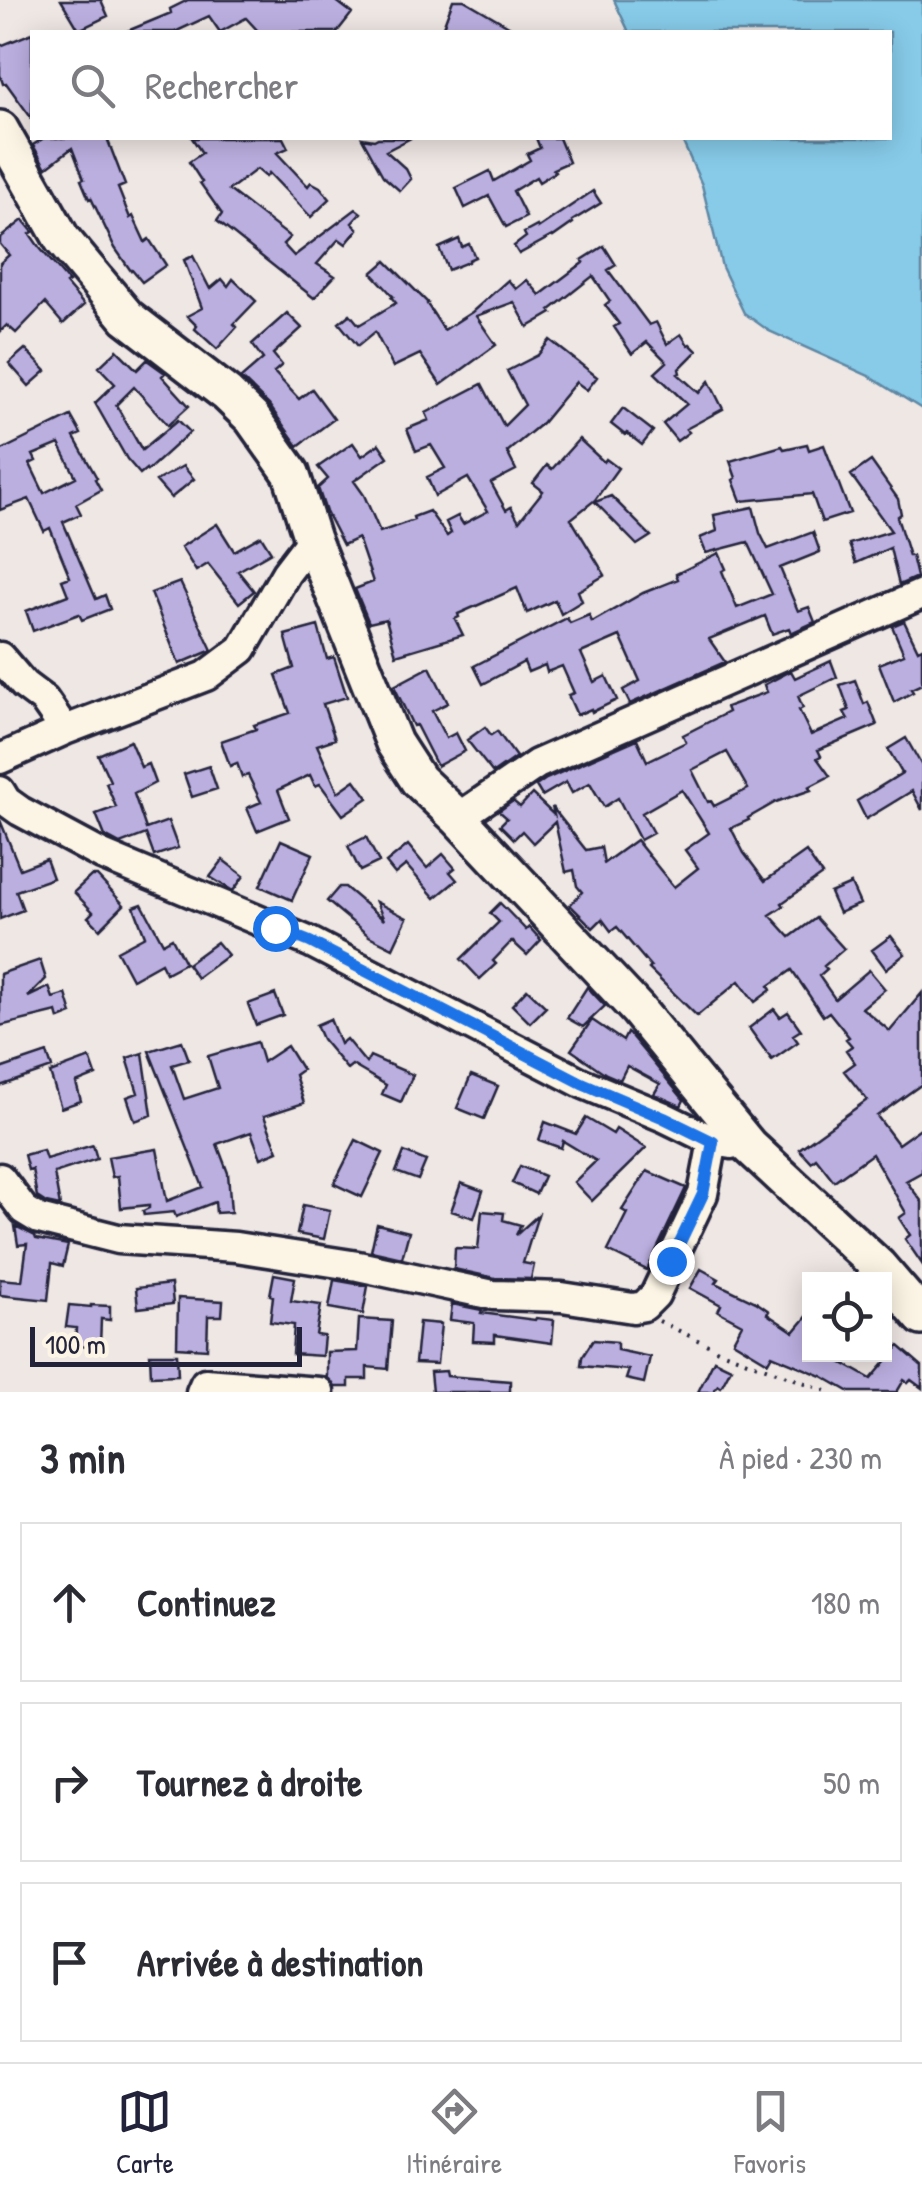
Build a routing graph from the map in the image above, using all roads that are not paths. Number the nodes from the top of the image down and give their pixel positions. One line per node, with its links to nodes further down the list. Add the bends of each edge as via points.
1 (0, 128): 2 (main road, via 62,238 127,317 252,418 291,472)
2 (312, 539): 5 (street, via 242,649 206,676); 8 (main road, via 394,744 418,780)
3 (922, 594): 8 (street, via 537,764)
4 (0, 657): 5 (street)
5 (65, 730): 6 (street)
6 (0, 759)
7 (0, 791): 9 (street, via 20,811 102,855 310,942 582,1083)
8 (458, 818): 10 (main road, via 637,1009)
9 (713, 1142): 10 (street); 11 (street, via 703,1194 655,1295 633,1308 493,1295 236,1247 118,1239 39,1219)
10 (748, 1146): 12 (main road, via 878,1266)
11 (0, 1178)
12 (922, 1317)
13 (201, 1392): 14 (street, via 204,1383)
14 (319, 1392)

